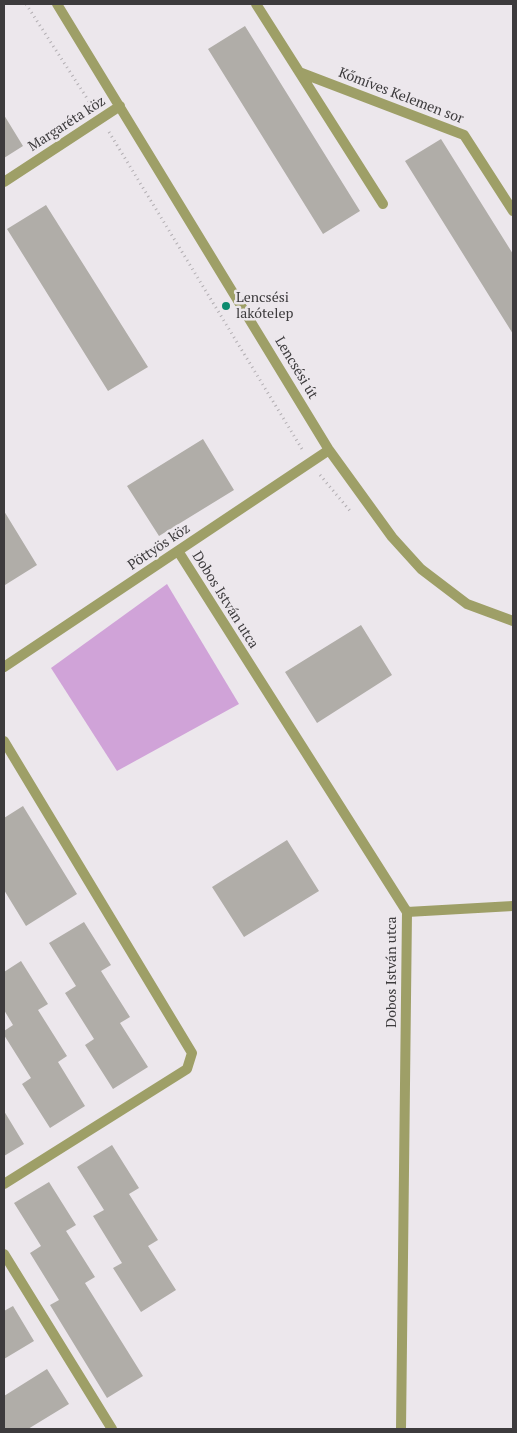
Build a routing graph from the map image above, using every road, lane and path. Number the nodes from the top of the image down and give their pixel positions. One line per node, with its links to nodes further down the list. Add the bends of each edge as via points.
1 (57, 4): 4 (street, Lencsési út)
2 (256, 4): 3 (street)
3 (299, 72): 6 (street); 7 (street, Kőmíves Kelemen sor, via 464,134)
4 (120, 106): 5 (street, Margaréta köz); 8 (street, Lencsési út)
5 (4, 182)
6 (384, 204)
7 (513, 211)
8 (330, 450): 9 (street, Pöttyös köz); 10 (street, Lencsési út, via 392,537 421,569 467,604)
9 (178, 551): 11 (street, Pöttyös köz); 14 (street, Dobos István utca)
10 (513, 621)
11 (4, 667)
12 (4, 741): 15 (street, via 192,1053 187,1069)
13 (513, 906): 14 (street)
14 (407, 912): 18 (street, Dobos István utca)
15 (4, 1184)
16 (4, 1254): 17 (street)
17 (112, 1429)
18 (401, 1429)

